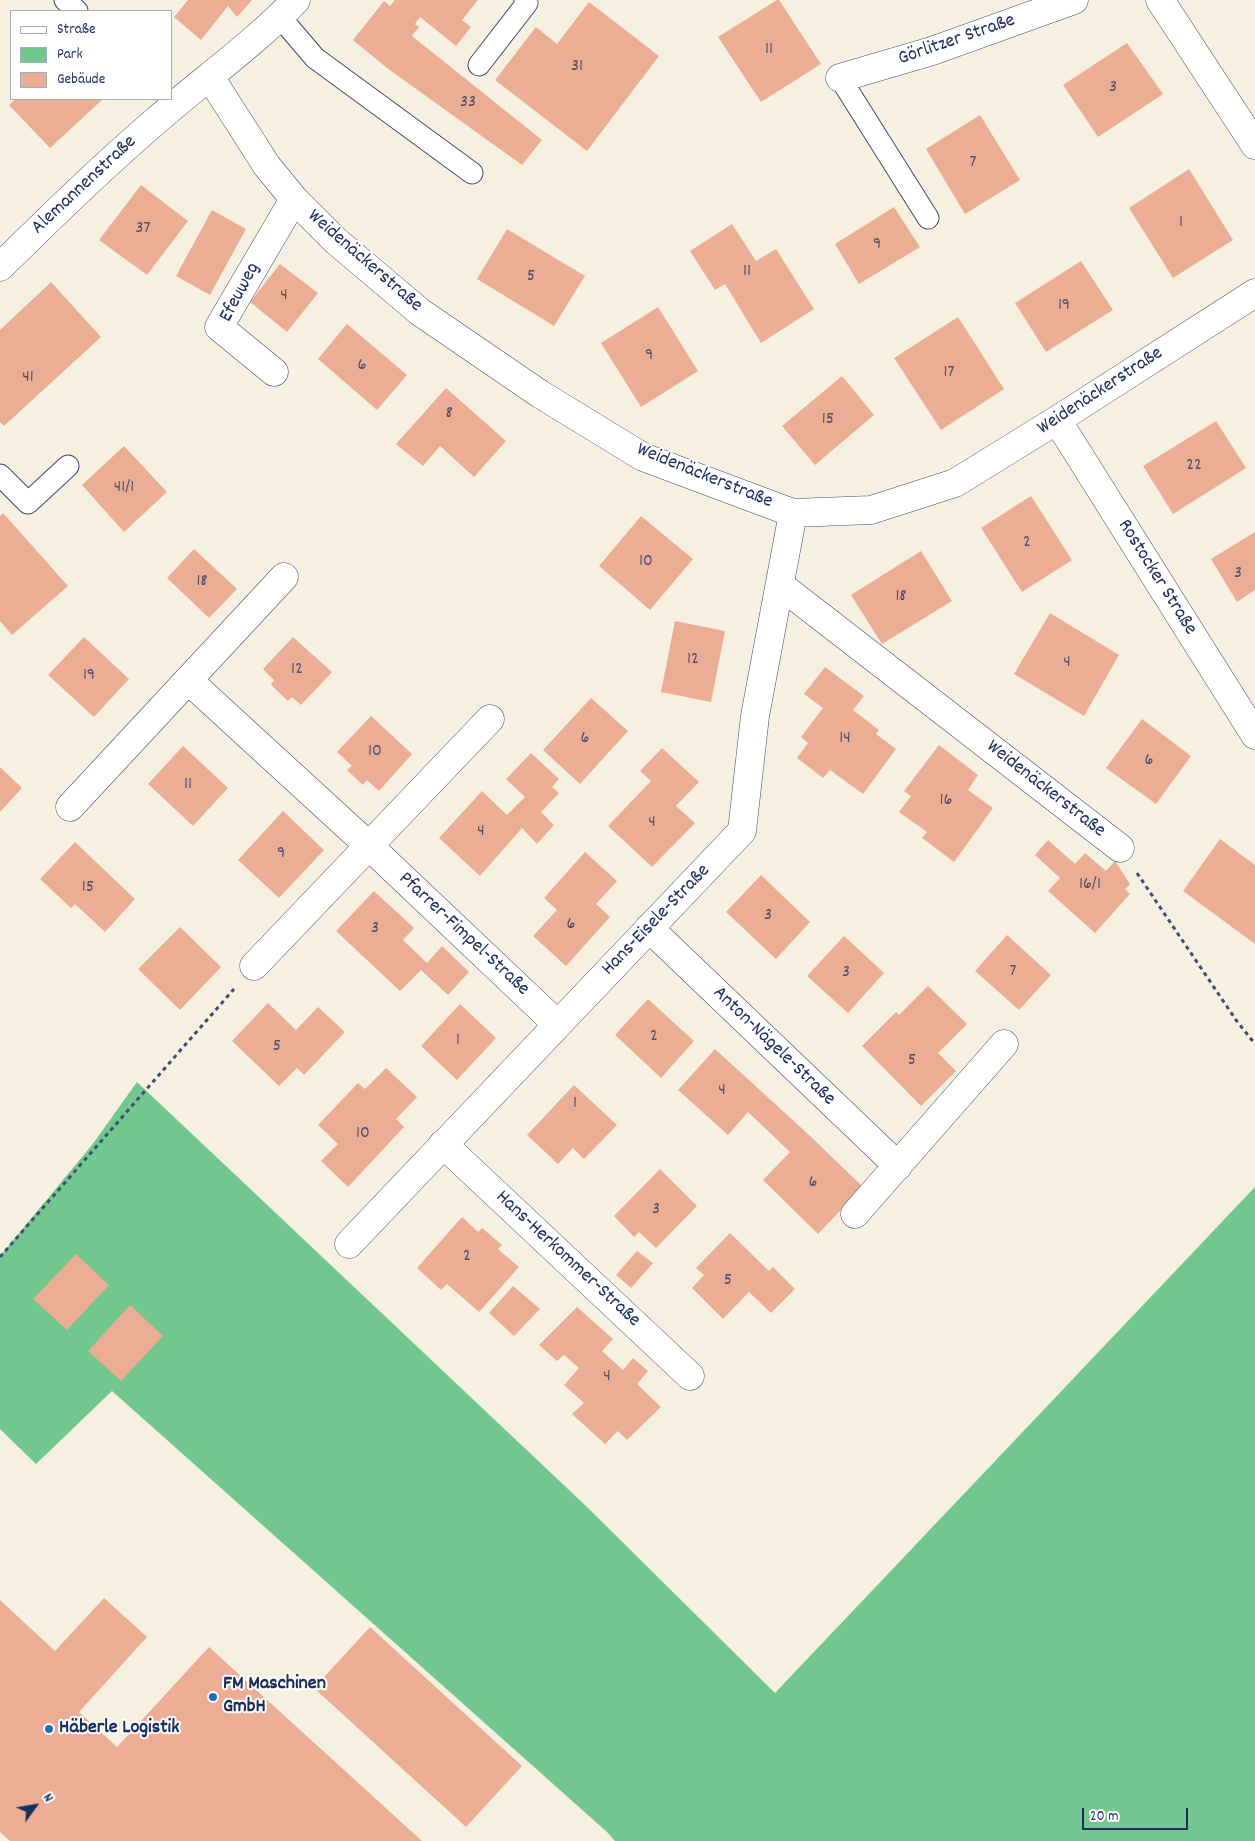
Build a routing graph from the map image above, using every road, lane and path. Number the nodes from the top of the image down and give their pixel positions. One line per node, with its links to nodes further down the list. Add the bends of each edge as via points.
1 (66, 0): 6 (lane)
2 (525, 0): 7 (lane, via 527,4)
3 (1074, 0): 9 (street, Görlitzer Straße, via 932,51)
4 (1160, 0): 11 (street)
5 (288, 8): 8 (street, Alemannenstraße); 12 (lane, via 315,58)
6 (76, 10)
7 (479, 65)
8 (210, 77): 10 (street, Alemannenstraße); 13 (street, Weidenäckerstraße, via 268,166)
9 (840, 78): 14 (lane)
10 (169, 102): 15 (street, Alemannenstraße)
11 (1255, 145)
12 (472, 173)
13 (294, 199): 17 (street, Efeuweg, via 219,327); 21 (street, Weidenäckerstraße, via 336,241 420,312 540,394 643,457)
14 (928, 218)
15 (0, 267)
16 (1255, 293): 18 (street, Weidenäckerstraße)
17 (274, 372)
18 (1057, 420): 21 (street, Weidenäckerstraße, via 955,483 871,510); 26 (street, Rostocker Straße)
19 (68, 466): 20 (lane, via 28,503)
20 (1, 477)
21 (793, 513): 23 (street, Hans-Eisele-Straße)
22 (284, 577): 24 (street)
23 (780, 584): 29 (street, Weidenäckerstraße); 30 (street, Hans-Eisele-Straße, via 755,716 742,831)
24 (188, 680): 27 (street); 28 (street, Pfarrer-Fimpel-Straße)
25 (490, 719): 28 (street)
26 (1255, 735)
27 (70, 807)
28 (368, 845): 31 (street); 32 (street, Pfarrer-Fimpel-Straße)
29 (1120, 848): 34 (path)
30 (649, 928): 32 (street, Hans-Eisele-Straße); 36 (street, Anton-Nägele-Straße)
31 (254, 966): 39 (path)
32 (558, 1024): 35 (street, Hans-Eisele-Straße)
33 (1004, 1044): 36 (street)
34 (1255, 1044)
35 (443, 1144): 38 (street, Hans-Eisele-Straße); 40 (street, Hans-Herkommer-Straße)
36 (898, 1166): 37 (street)
37 (855, 1214)
38 (349, 1244)
39 (0, 1257)
40 (690, 1376)

